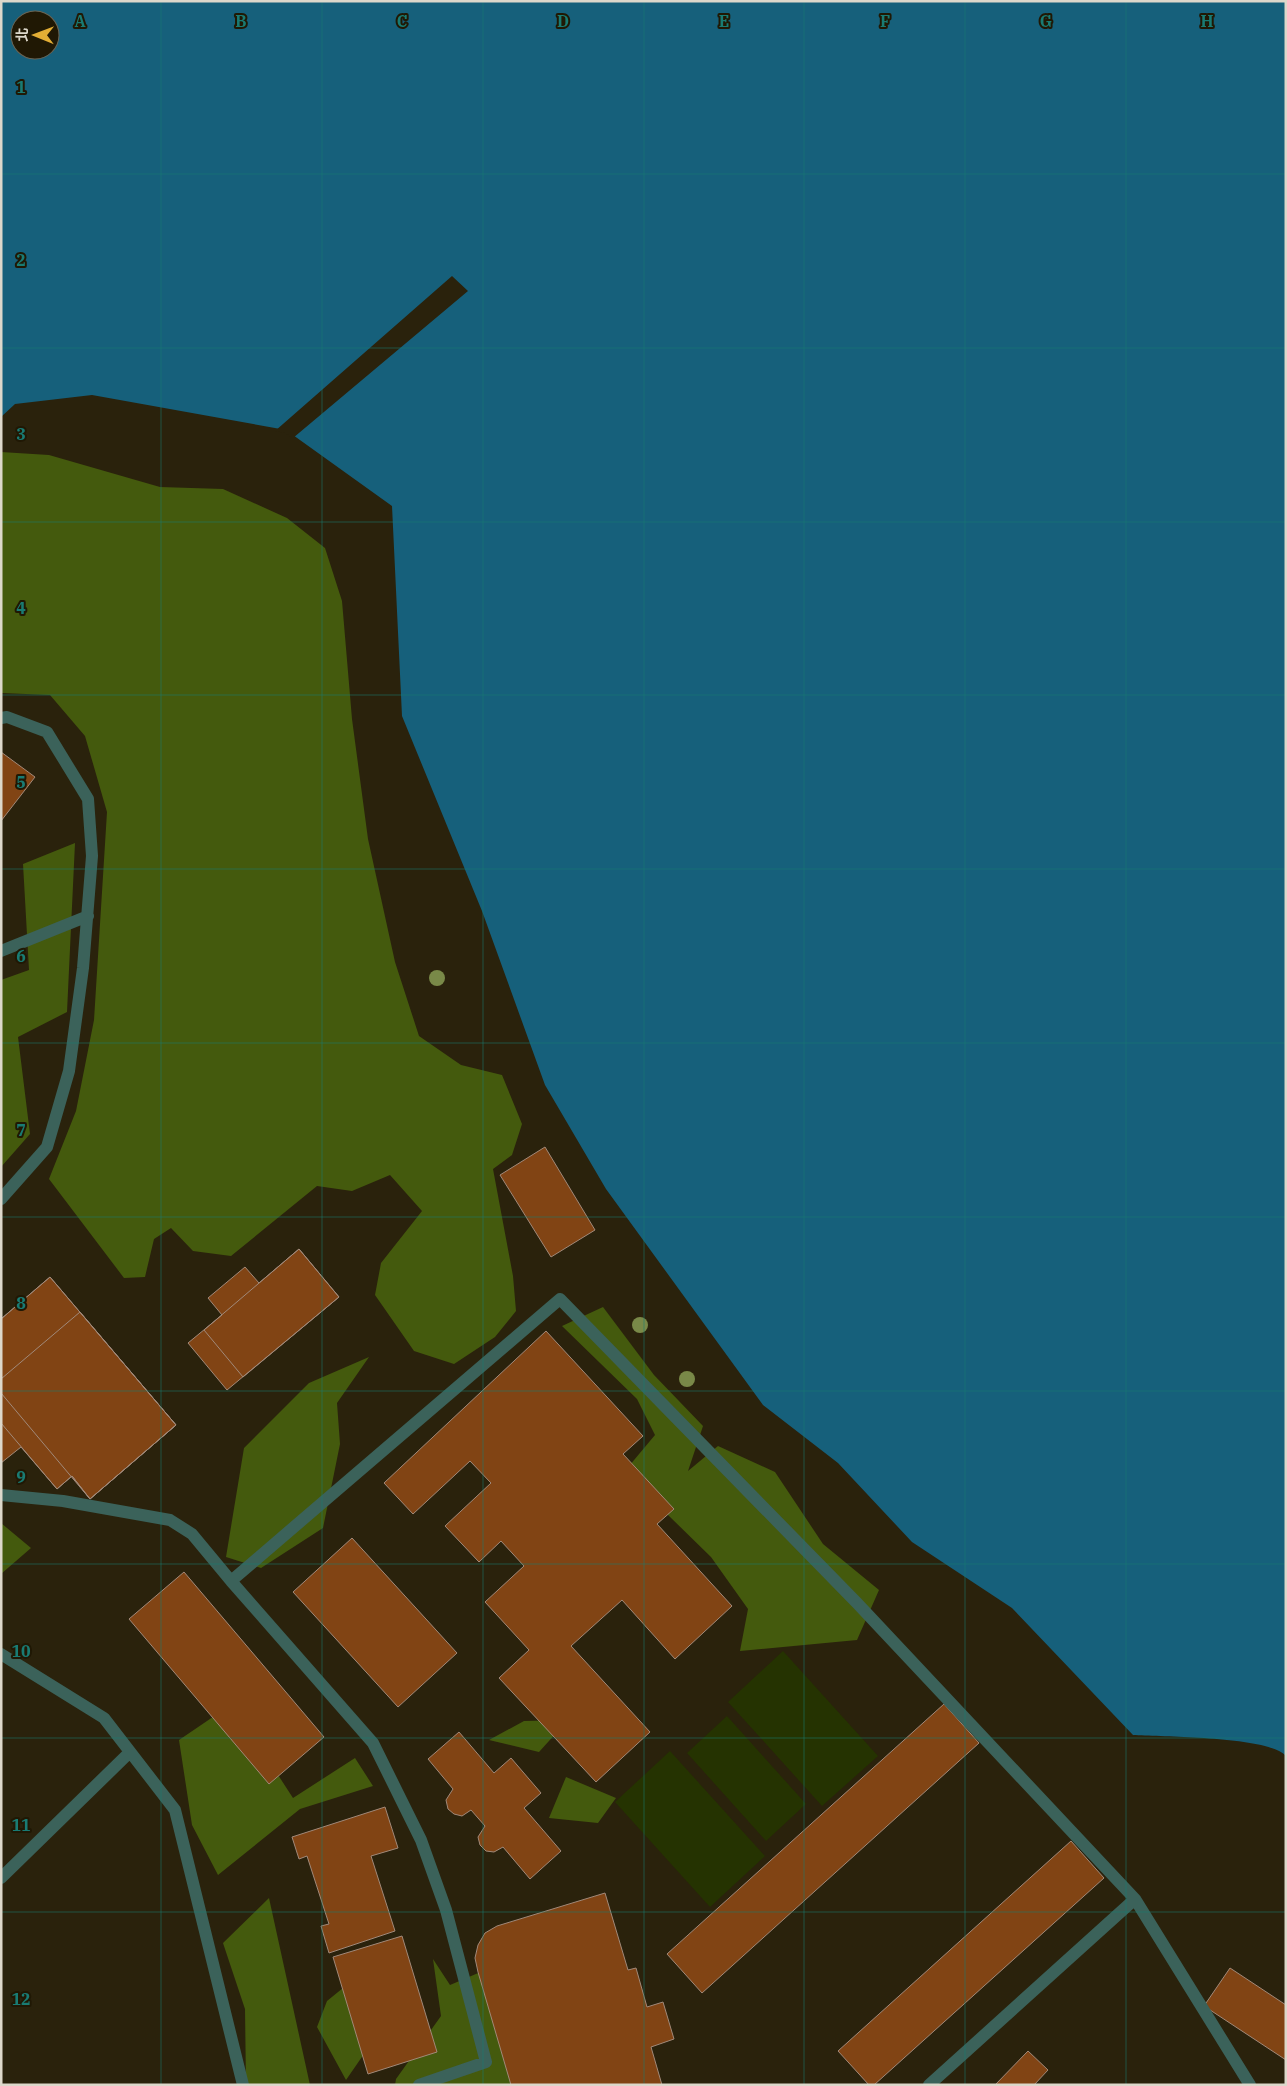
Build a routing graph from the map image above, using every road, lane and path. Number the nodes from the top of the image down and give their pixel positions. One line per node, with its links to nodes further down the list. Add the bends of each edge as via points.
1 (1, 718): 2 (lane, via 47,732 88,799 92,856)
2 (88, 916): 3 (lane); 4 (lane, via 69,1071 47,1147)
3 (1, 951)
4 (1, 1198)
5 (1, 1495): 6 (lane, via 63,1501 170,1520 192,1534)
6 (231, 1581): 10 (lane, via 560,1299 857,1603); 12 (lane, via 372,1744 421,1840 446,1910 486,2062)
7 (1, 1654): 8 (lane, via 104,1718)
8 (130, 1752): 9 (lane); 11 (lane, via 175,1810)
9 (1, 1878)
10 (1135, 1899): 13 (lane); 14 (lane)
11 (243, 2085)
12 (419, 2085)
13 (929, 2085)
14 (1250, 2085)

